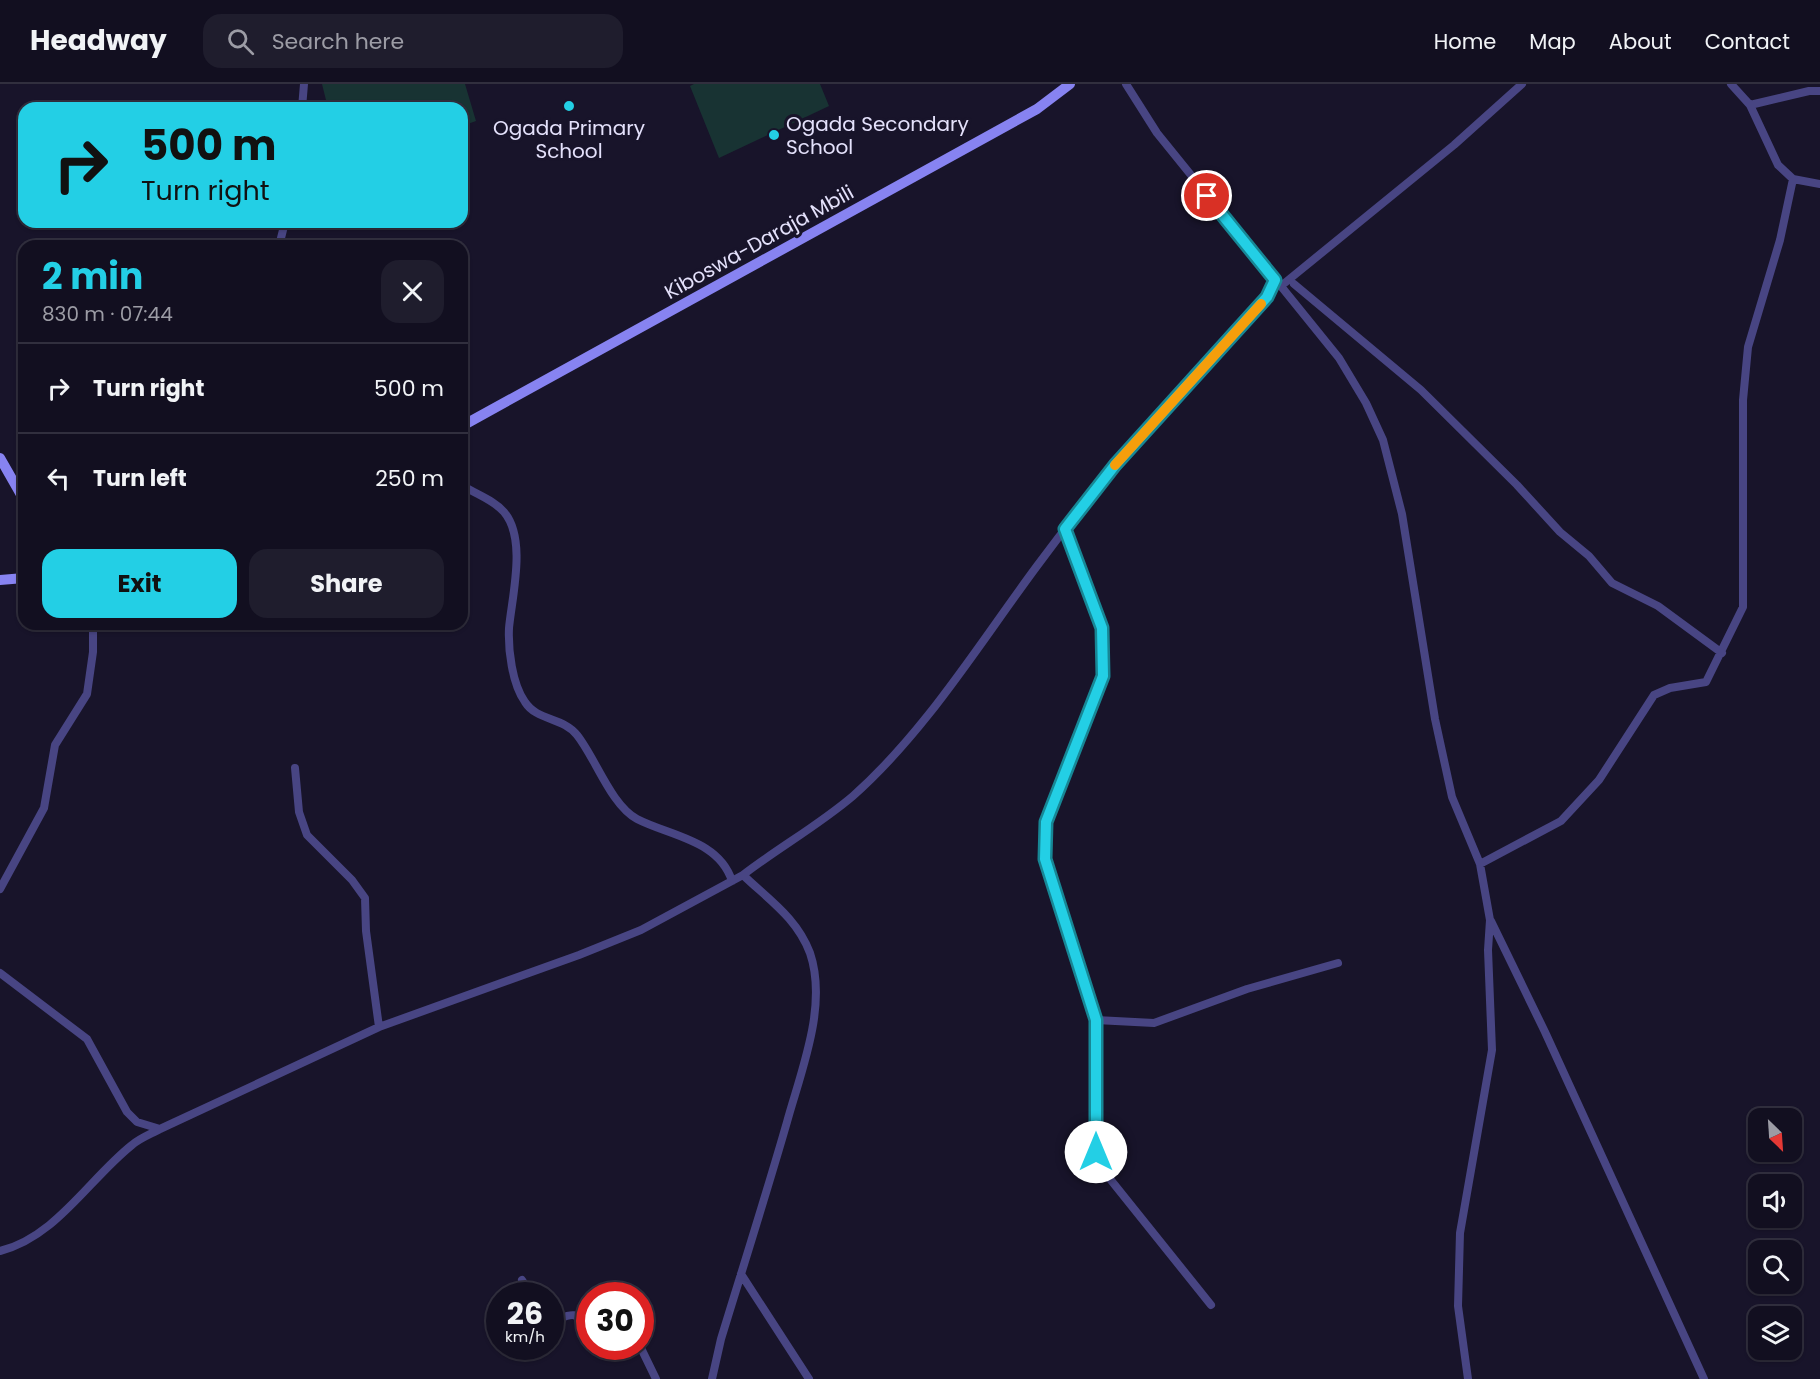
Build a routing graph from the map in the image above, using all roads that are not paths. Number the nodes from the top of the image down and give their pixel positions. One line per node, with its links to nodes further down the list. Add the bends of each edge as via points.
1 (304, 84): 7 (street)
2 (1070, 84): 13 (main road, Kiboswa-Daraja Mbili, via 1037,108)
3 (1126, 84): 11 (street, via 1157,133)
4 (1522, 84): 11 (street, via 1454,145)
5 (1731, 84): 8 (street)
6 (1820, 91): 8 (street)
7 (302, 102)
8 (1750, 105): 9 (street, via 1778,165)
9 (1793, 179): 10 (street); 21 (street, via 1780,240 1748,347 1743,400 1743,607)
10 (1820, 184)
11 (1278, 283): 17 (street, via 1115,465); 23 (street, via 1340,358 1383,441 1402,514 1435,719 1452,797)
12 (1294, 284): 21 (street, via 1421,390 1612,583 1658,606)
13 (468, 423)
14 (0, 458): 16 (main road)
15 (468, 489): 25 (street, via 505,513 514,535 516,591 509,628 510,649 524,702 532,711 569,726 627,814 693,840 722,862)
16 (18, 490)
17 (1065, 529): 24 (street, via 898,750 852,796); 30 (street, via 1102,628 1103,676 1046,822 1044,849)
18 (18, 578): 19 (main road)
19 (0, 580)
20 (93, 630): 26 (street, via 87,694 55,745 44,808)
21 (1722, 653): 23 (street, via 1706,682 1654,695 1599,780 1561,821)
22 (295, 768): 31 (street, via 299,812 307,835 365,898)
23 (1480, 864): 27 (street)
24 (743, 876): 25 (street); 34 (street, via 779,905 799,929 810,954 816,992 812,1028)
25 (732, 881): 31 (street, via 690,906 600,947)
26 (0, 889)
27 (1490, 920): 40 (street, via 1492,1050 1460,1233 1458,1306); 41 (street)
28 (1338, 963): 30 (street, via 1247,989 1154,1023)
29 (0, 973): 32 (street, via 87,1039 127,1112 137,1122)
30 (1096, 1020): 35 (street, via 1098,1164)
31 (379, 1027): 32 (street)
32 (160, 1129): 33 (street, via 134,1143 36,1235)
33 (0, 1251)
34 (741, 1274): 38 (street); 39 (street)
35 (1211, 1305)
36 (647, 1360): 37 (street)
37 (656, 1379)
38 (712, 1379)
39 (809, 1379)
40 (1468, 1379)
41 (1704, 1379)

